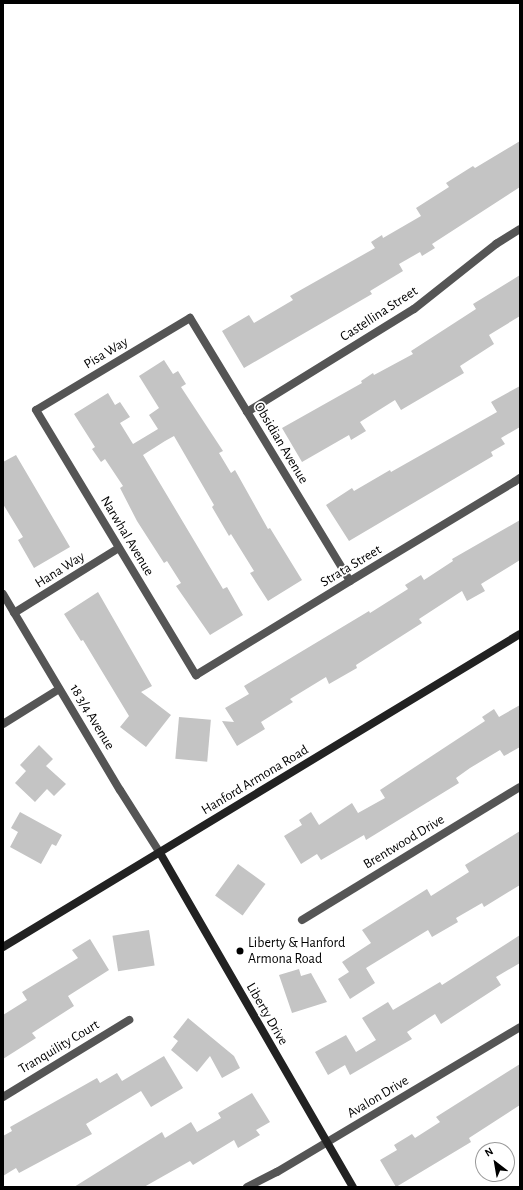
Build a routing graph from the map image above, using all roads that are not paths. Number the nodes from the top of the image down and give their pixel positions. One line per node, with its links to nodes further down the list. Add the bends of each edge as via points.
1 (520, 230): 4 (street, Castellina Street, via 496,244 414,309)
2 (190, 318): 3 (street, Pisa Way); 4 (street, Obsidian Avenue)
3 (36, 410): 6 (street, Narwhal Avenue)
4 (247, 412): 7 (street, Obsidian Avenue)
5 (520, 478): 7 (street, Strata Street)
6 (119, 548): 9 (street, Hana Way); 11 (street, Narwhal Avenue)
7 (350, 581): 11 (street, Strata Street)
8 (3, 594): 9 (street, 18 3/4 Avenue)
9 (14, 613): 12 (street, 18 3/4 Avenue)
10 (520, 634): 15 (main road, Hanford Armona Road)
11 (196, 675)
12 (59, 689): 13 (street); 15 (street, 18 3/4 Avenue)
13 (3, 724)
14 (520, 787): 16 (street, Brentwood Drive)
15 (160, 853): 17 (main road, Hanford Armona Road); 21 (main road, Liberty Drive)
16 (302, 920)
17 (3, 947)
18 (129, 1020): 20 (street, Tranquility Court)
19 (520, 1027): 21 (street, Avalon Drive)
20 (3, 1097)
21 (326, 1143): 22 (street, Avalon Drive); 23 (main road, Liberty Drive)
22 (247, 1187)
23 (353, 1187)

